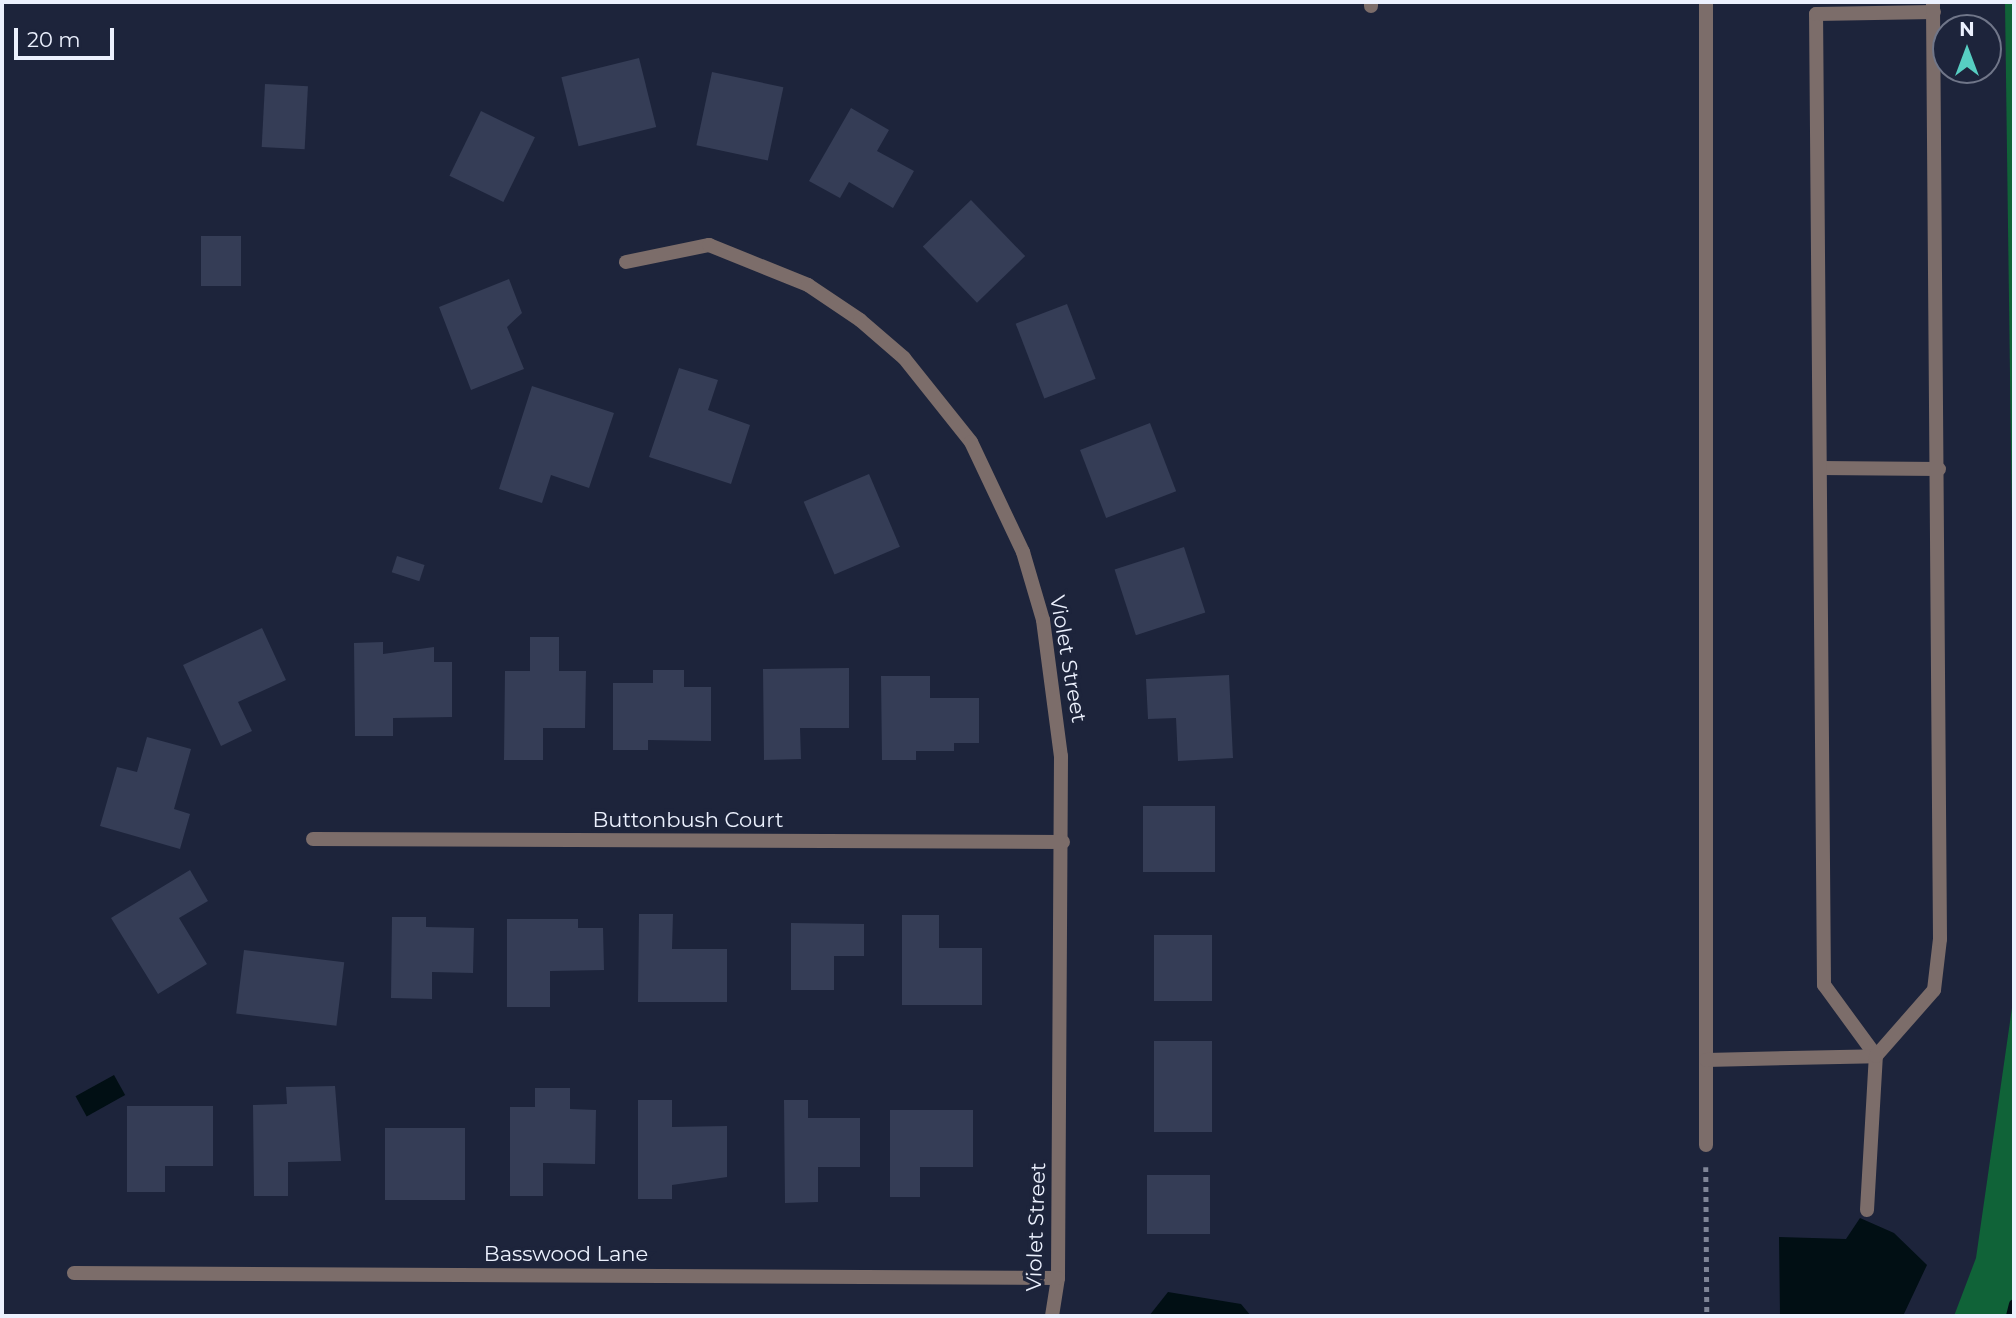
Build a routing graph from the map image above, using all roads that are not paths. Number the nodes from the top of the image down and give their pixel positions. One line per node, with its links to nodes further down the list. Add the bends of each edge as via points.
1 (1706, 2): 9 (street)
2 (1933, 7): 4 (street, via 1816,14); 5 (street)
3 (626, 262): 7 (street, Violet Street, via 709,244 759,260 860,320 937,395 1000,495 1043,620 1060,743)
4 (1820, 468): 5 (street); 8 (street, via 1824,985)
5 (1939, 469): 8 (street, via 1940,939 1934,990)
6 (313, 839): 7 (street, Buttonbush Court)
7 (1063, 842): 13 (street, Violet Street)
8 (1876, 1056): 9 (street); 11 (street)
9 (1706, 1060): 10 (street)
10 (1706, 1145)
11 (1867, 1209)
12 (74, 1273): 13 (street, Basswood Lane)
13 (1058, 1278): 14 (street, Violet Street)
14 (1052, 1316)

